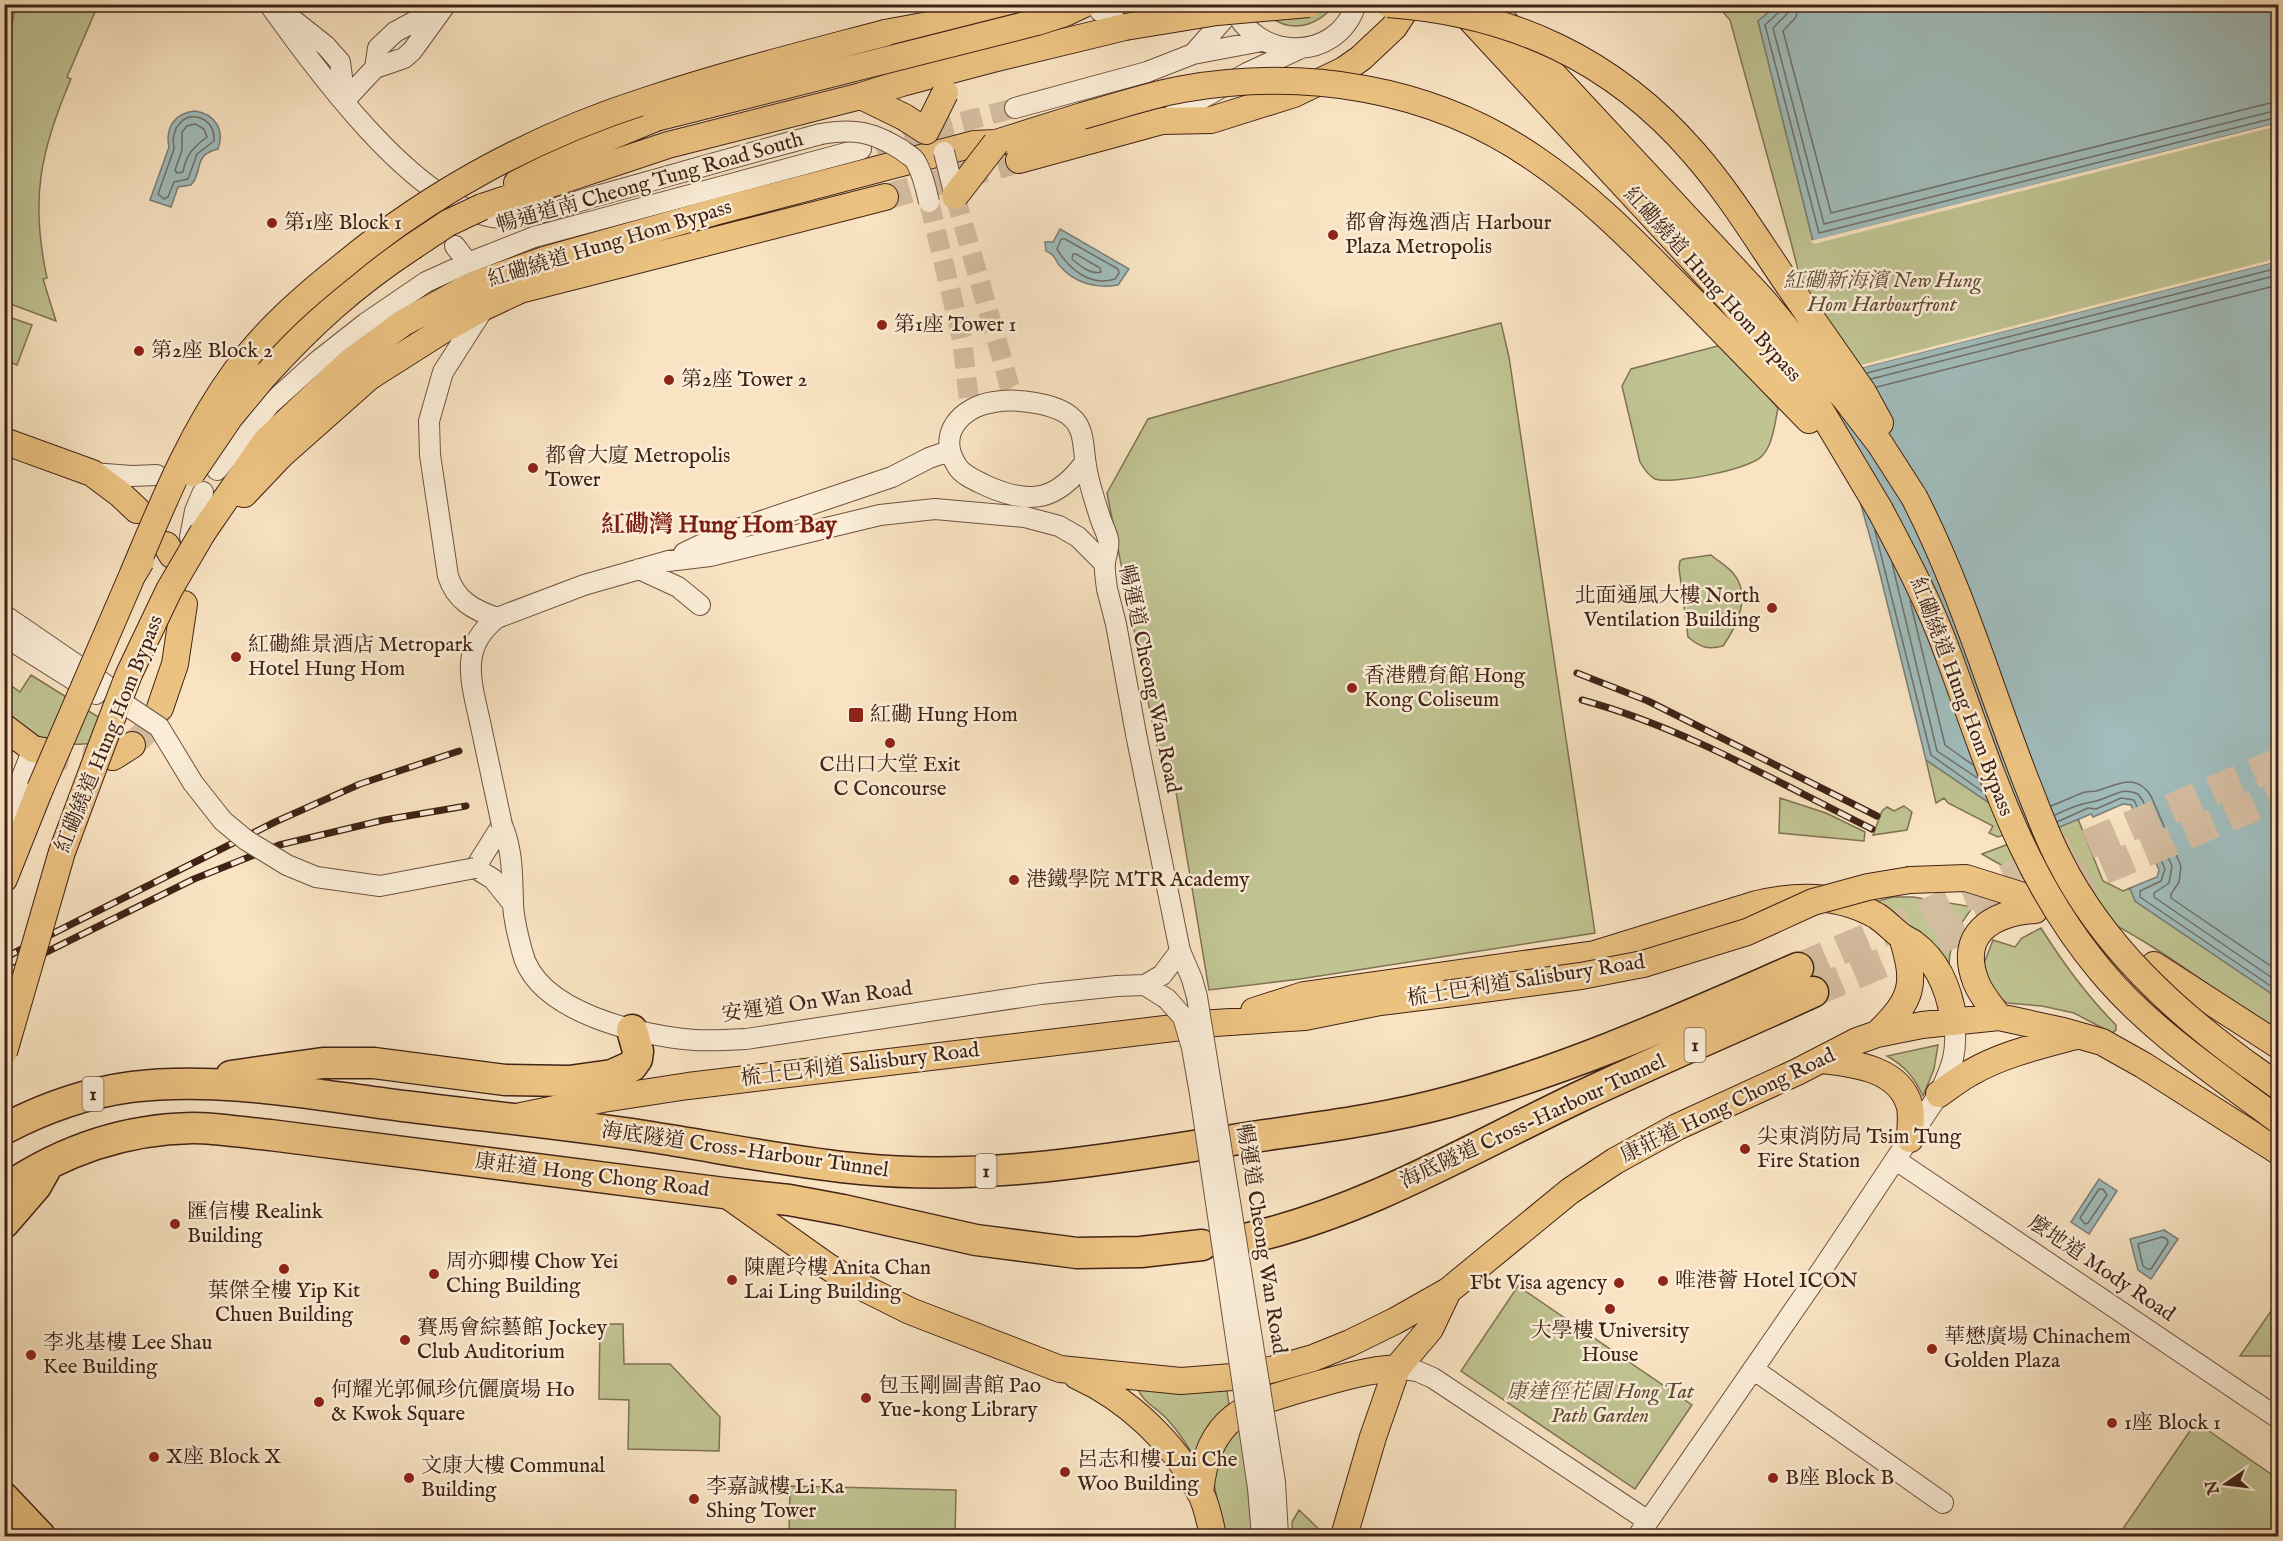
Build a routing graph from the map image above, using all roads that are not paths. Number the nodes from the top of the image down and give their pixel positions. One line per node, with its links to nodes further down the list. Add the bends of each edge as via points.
1 (269, 4): 19 (street)
2 (274, 4): 19 (street, via 340,62)
3 (446, 4): 19 (street, via 395,32 378,48 375,68)
4 (1131, 4): 12 (street)
5 (1231, 4): 14 (street, via 1241,22); 16 (street, via 1223,20)
6 (1309, 4): 17 (main road, 紅磡繞道 Hung Hom Bypass, bridge, via 1154,21)
7 (1356, 4): 15 (street, via 1339,32 1318,45)
8 (1388, 4): 45 (main road, bridge, via 1457,13 1526,33 1588,62 1657,114 1720,187 1863,392)
9 (1409, 4): 21 (main road, via 1394,27 1361,58 1294,94 1211,120)
10 (1456, 4): 41 (main road, 紅磡繞道 Hung Hom Bypass, bridge, via 1731,301 1818,406)
11 (1488, 4): 45 (main road, 紅磡繞道 Hung Hom Bypass, bridge, via 1762,299 1880,444)
12 (1092, 8): 32 (main road, bridge, via 656,118 530,175)
13 (1030, 13): 51 (main road, bridge, via 885,33 735,74 612,113 521,151 434,199 368,245 284,317 237,371 169,486)
14 (1262, 41): 15 (street); 16 (street)
15 (1299, 49): 21 (street)
16 (1193, 54): 20 (street, via 1147,72)
17 (967, 66): 18 (main road, 紅磡繞道 Hung Hom Bypass); 22 (main road, bridge, via 945,93)
18 (861, 96): 22 (main road, bridge); 32 (main road, 紅磡繞道 Hung Hom Bypass, via 668,146)
19 (345, 100): 28 (street)
20 (1015, 108)
21 (1162, 121): 27 (main road)
22 (926, 131): 25 (main road); 26 (main road)
23 (996, 143): 25 (main road, 紅磡繞道 Hung Hom Bypass); 29 (main road, bridge); 41 (main road, 紅磡繞道 Hung Hom Bypass, bridge, via 1182,90 1234,83 1286,80 1354,86 1439,108 1513,144 1589,201 1731,337)
24 (861, 148): 35 (street, 暢通道南 Cheong Tung Road South, via 534,237)
25 (944, 152): 26 (main road, 紅磡繞道 Hung Hom Bypass); 29 (street, bridge)
26 (915, 159): 28 (street, bridge, via 878,137 852,130 821,134 511,219 477,213); 31 (street, bridge); 47 (main road, 紅磡繞道 Hung Hom Bypass, via 554,257 471,286 403,323 350,362 265,442)
27 (1019, 160)
28 (408, 170): 33 (street)
29 (955, 196)
30 (885, 197): 36 (main road, 紅磡繞道 Hung Hom Bypass, via 520,291)
31 (929, 202)
32 (482, 207): 51 (main road, 紅磡繞道 Hung Hom Bypass, bridge, via 448,223 373,273 293,343 213,441)
33 (429, 210)
34 (455, 246): 35 (street)
35 (468, 263): 40 (street, 暢通道南 Cheong Tung Road South, via 426,282 328,352 270,404)
36 (486, 306): 47 (main road, via 369,377); 55 (street, 紅磡繞道 Hung Hom Bypass, via 443,372 431,414 429,438 451,586 469,606)
37 (4, 441): 42 (main road)
38 (949, 451): 39 (street, via 958,468 974,480 1019,496 1036,497 1059,490); 39 (street, via 953,428 970,409 1017,400 1056,409 1071,417 1082,437); 48 (street, via 892,477 726,533)
39 (1085, 462): 49 (street, via 1109,541)
40 (217, 470)
41 (1857, 470): 82 (main road, 紅磡繞道 Hung Hom Bypass, bridge, via 1924,596 1999,797 2063,920 2127,1000)
42 (92, 473): 43 (street); 46 (main road)
43 (157, 475)
44 (203, 492): 47 (street)
45 (1914, 498): 79 (main road, 紅磡繞道 Hung Hom Bypass, bridge, via 1954,582 2025,779 2070,880 2102,927 2155,988 2199,1028)
46 (137, 510)
47 (183, 542): 76 (main road, 紅磡繞道 Hung Hom Bypass, bridge, via 168,590 129,674 62,852)
48 (668, 561): 49 (street, 暢運道 Cheong Wan Road, via 710,556 880,515 935,509 1025,518 1059,526 1078,537); 50 (street, 暢運道 Cheong Wan Road)
49 (1105, 564): 66 (street, 暢運道 Cheong Wan Road, bridge)
50 (639, 569): 53 (street, via 678,587); 55 (street, 暢運道 Cheong Wan Road)
51 (132, 576): 63 (main road, 紅磡繞道 Hung Hom Bypass, bridge)
52 (184, 604): 57 (main road, via 175,664)
53 (700, 605)
54 (4, 615): 56 (street)
55 (497, 618): 61 (street, 暢運道 Cheong Wan Road, bridge, via 480,633 470,666)
56 (13, 635): 62 (street, bridge, via 109,687 123,704 159,727 193,783 223,821 287,865 316,877 380,886)
57 (160, 708)
58 (4, 727): 59 (main road)
59 (38, 750): 60 (street)
60 (4, 822)
61 (502, 825): 62 (street); 64 (street, 安運道 On Wan Road, via 511,854)
62 (475, 868): 64 (street, via 494,879)
63 (4, 879)
64 (513, 904): 72 (street, 安運道 On Wan Road, via 522,955 544,989 605,1023)
65 (1902, 937): 70 (main road, 梳士巴利道 Salisbury Road, via 1931,960 1943,980); 71 (main road, 梳士巴利道 Salisbury Road, via 1876,916 1854,905 1808,896 1785,897 1595,954 1304,995); 73 (main road, via 1911,976 1908,994 1899,1013)
66 (1180, 951): 68 (street, via 1162,975); 108 (street, 暢運道 Cheong Wan Road, bridge, via 1192,978 1206,1046 1275,1482)
67 (2154, 965): 75 (main road)
68 (1145, 984): 72 (street, 安運道 On Wan Road, via 1041,994 746,1039 697,1040); 107 (street, 暢運道 Cheong Wan Road, bridge, via 1167,999 1183,1017 1190,1040)
69 (1999, 1017): 70 (main road); 71 (main road, 梳士巴利道 Salisbury Road, bridge, via 1975,979 1975,941 1980,931 1997,917 2035,906 2020,895 1966,878 1910,880 1868,887 1813,902 1747,932 1643,964 1581,976 1380,1002 1305,1017); 74 (main road)
70 (1954, 1022): 73 (main road, 康莊道 Hong Chong Road); 80 (street, via 1956,1043 1950,1071)
71 (1215, 1023): 81 (main road, 梳士巴利道 Salisbury Road, via 688,1086)
72 (632, 1030): 78 (highway, via 637,1041 637,1059 612,1076 569,1081 505,1080 374,1063 271,1069)
73 (1877, 1034): 77 (main road, 康莊道 Hong Chong Road)
74 (2079, 1036): 80 (main road, via 1998,1059); 87 (main road, via 2102,1042 2143,1065)
75 (2278, 1045)
76 (4, 1052)
77 (1821, 1060): 86 (main road, via 1861,1066 1891,1078 1910,1109); 94 (main road, 康莊道 Hong Chong Road, via 1677,1127 1615,1161 1570,1191)
78 (188, 1083): 81 (highway, 1); 83 (highway, 1, via 130,1087 64,1102)
79 (2278, 1086)
80 (1939, 1094): 86 (street)
81 (506, 1119): 85 (highway, 海底隧道 Cross-Harbour Tunnel / 1, via 819,1164 906,1172 1037,1168)
82 (2278, 1120)
83 (4, 1129)
84 (1233, 1140): 92 (highway, 海底隧道 Cross-Harbour Tunnel / 1, via 1400,1113 1501,1087 1806,980 1400,1185 1316,1220)
85 (1200, 1145)
86 (1903, 1150): 97 (street); 98 (street, 麼地道 Mody Road)
87 (2278, 1151)
88 (48, 1165): 89 (highway, 康莊道 Hong Chong Road / 1); 90 (highway, 康莊道 Hong Chong Road / 1, via 117,1137 195,1128); 91 (highway)
89 (4, 1190)
90 (724, 1193): 93 (highway, 海底隧道 Cross-Harbour Tunnel / 1, via 843,1209 976,1240 1077,1252 1142,1252); 96 (main road, 康莊道 Hong Chong Road, via 827,1266 884,1299)
91 (4, 1223)
92 (1249, 1238)
93 (1202, 1245)
94 (1448, 1291): 95 (main road, via 1430,1329); 96 (main road, 康莊道 Hong Chong Road, via 1350,1343 1313,1358 1245,1376 1181,1381)
95 (1397, 1368): 99 (main road, via 1363,1372 1243,1409 1212,1443); 103 (street, via 1433,1378); 109 (main road, via 1372,1437)
96 (1060, 1369): 99 (main road, via 1097,1386 1139,1417 1174,1454)
97 (1753, 1369): 101 (street); 103 (street)
98 (2278, 1418)
99 (1200, 1493): 106 (main road)
100 (4, 1498): 105 (highway)
101 (1944, 1503)
102 (4, 1528): 104 (highway)
103 (1643, 1529)
104 (31, 1536)
105 (40, 1536)
106 (1213, 1536)
107 (1262, 1536)
108 (1278, 1536)
109 (1344, 1536)

